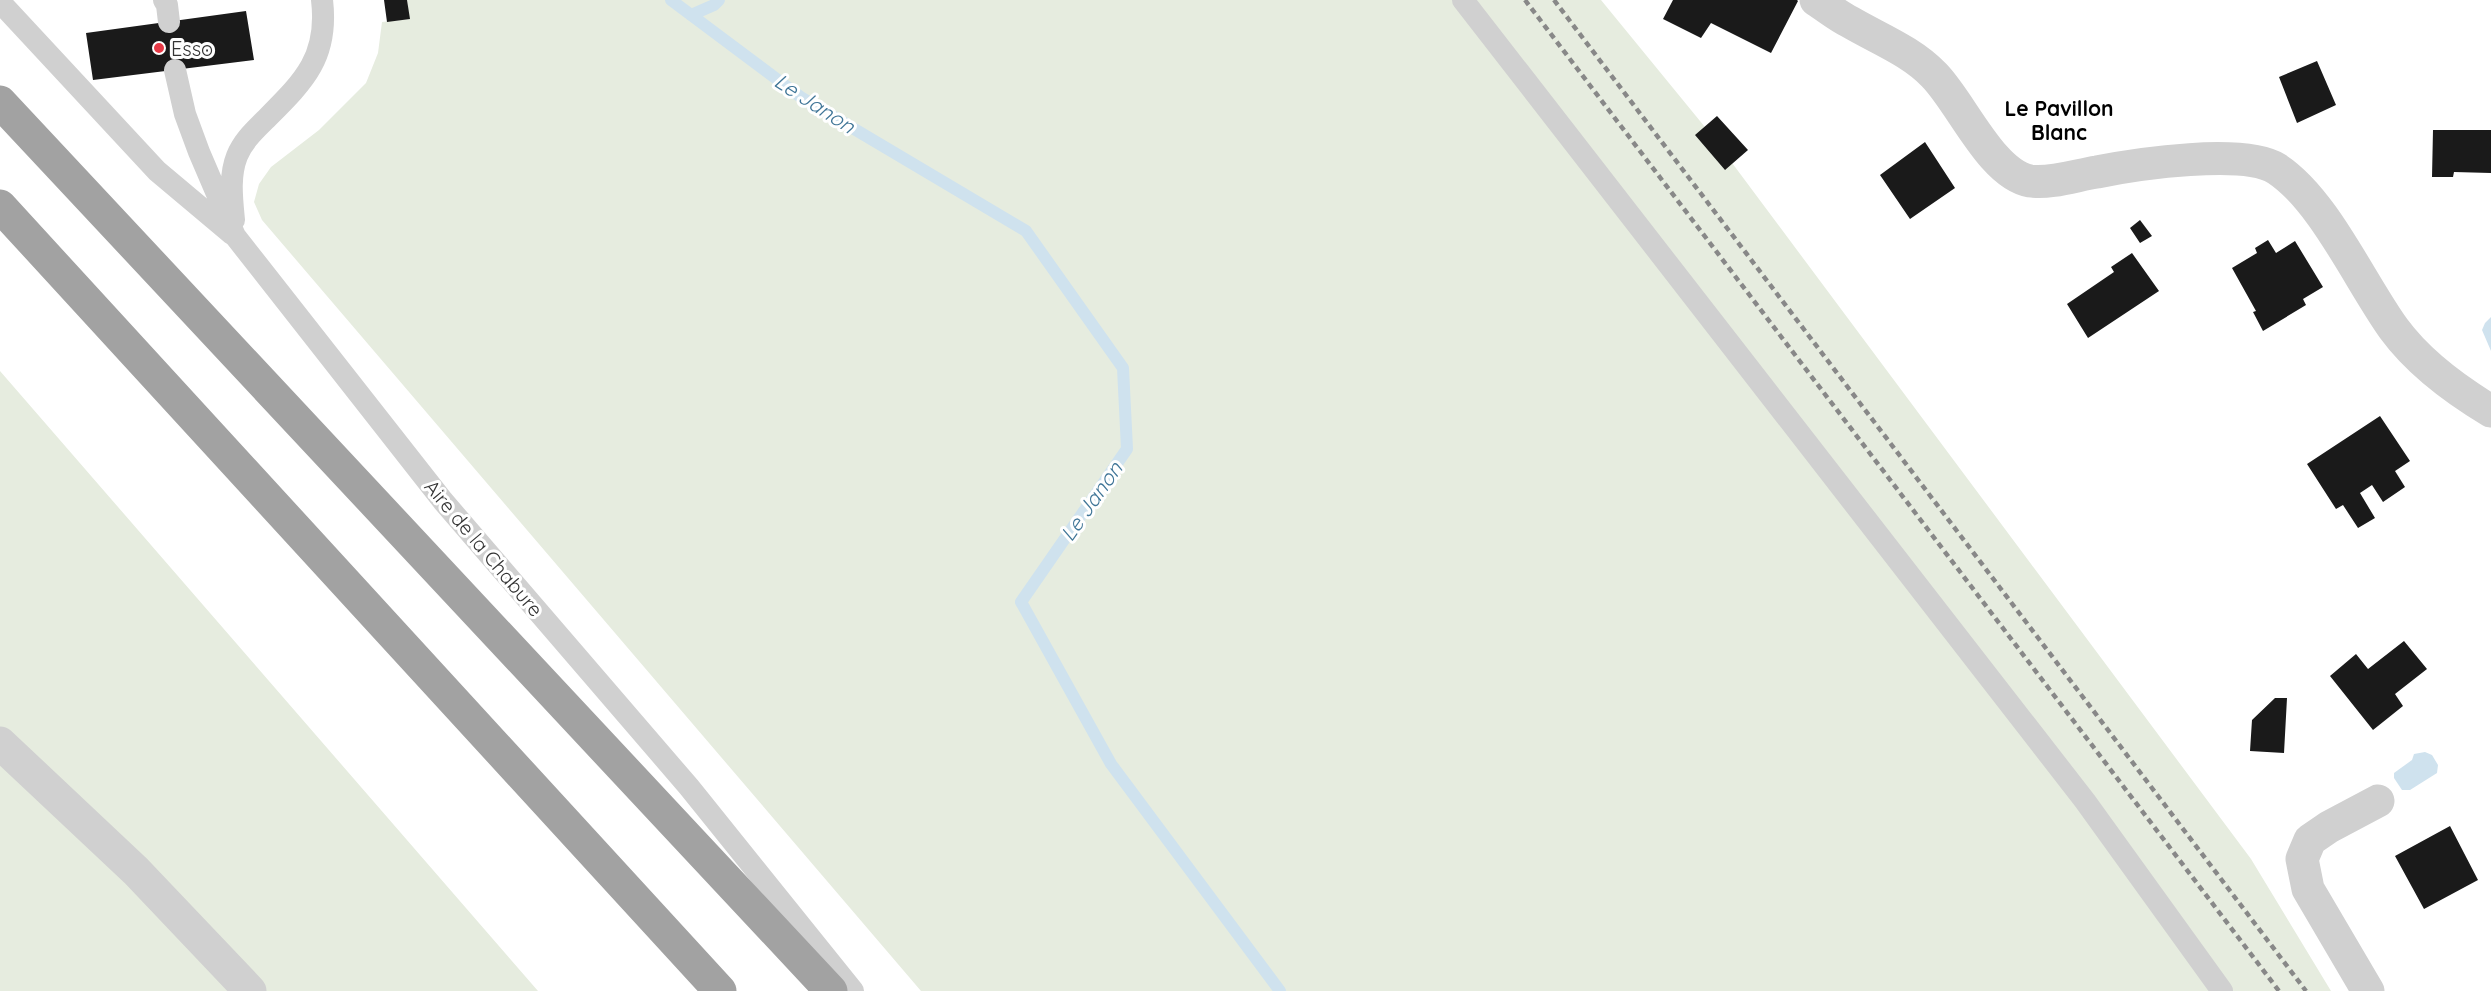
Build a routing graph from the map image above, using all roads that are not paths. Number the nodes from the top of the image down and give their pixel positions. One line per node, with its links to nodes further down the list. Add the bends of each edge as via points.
1 (164, 0): 6 (lane)
2 (322, 0): 10 (lane, via 315,62 305,79 244,142 236,157 232,174)
3 (1462, 0): 18 (lane, via 2085,801)
4 (1816, 0): 11 (street, via 1913,56 1935,75 1997,160 2011,173 2030,181 2218,158 2250,159 2274,168 2297,184 2322,216 2396,332 2437,373)
5 (0, 2): 10 (lane, via 157,171)
6 (169, 22)
7 (175, 70): 10 (lane, Aire de la Chabure, via 192,133)
8 (0, 102): 16 (highway)
9 (0, 206): 15 (highway)
10 (235, 236): 17 (lane, Aire de la Chabure, via 443,501 689,787)
11 (2491, 411)
12 (0, 743): 14 (street, via 136,871)
13 (2378, 801): 19 (street, via 2310,840 2302,859 2307,889)
14 (250, 991)
15 (720, 991)
16 (831, 991)
17 (853, 991)
18 (2222, 991)
19 (2368, 991)

